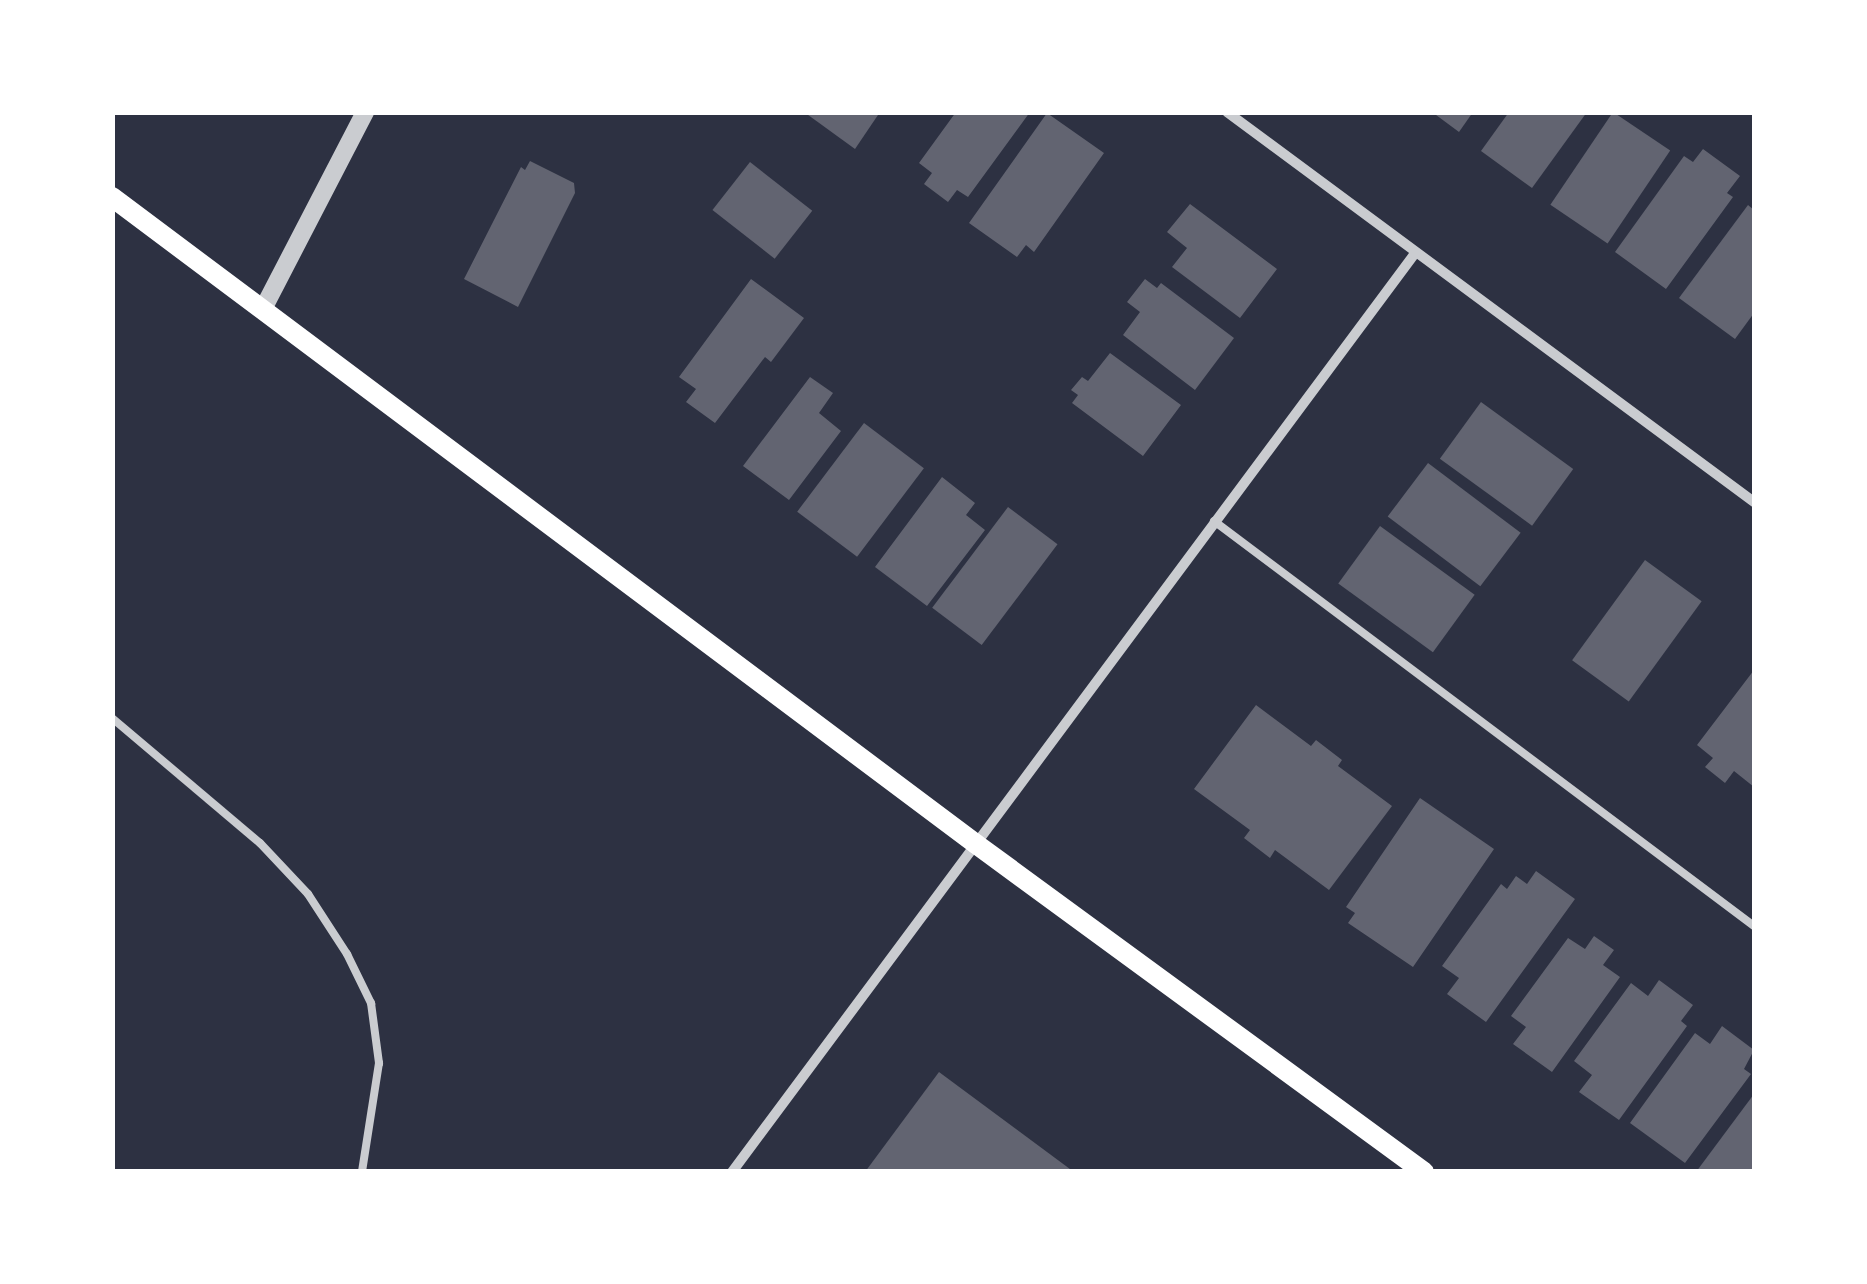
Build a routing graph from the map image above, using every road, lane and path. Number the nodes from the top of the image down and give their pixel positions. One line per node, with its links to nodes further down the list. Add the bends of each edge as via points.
1 (366, 112): 5 (street)
2 (1227, 112): 4 (street)
3 (112, 197): 5 (main road)
4 (1416, 252): 6 (street); 7 (street)
5 (263, 309): 9 (main road)
6 (1754, 502)
7 (1214, 521): 9 (street); 10 (lane)
8 (112, 718): 11 (lane, via 260,843 308,894 347,954 371,1003 379,1062)
9 (976, 844): 12 (street); 13 (main road)
10 (1754, 926)
11 (362, 1172)
12 (732, 1172)
13 (1424, 1172)

